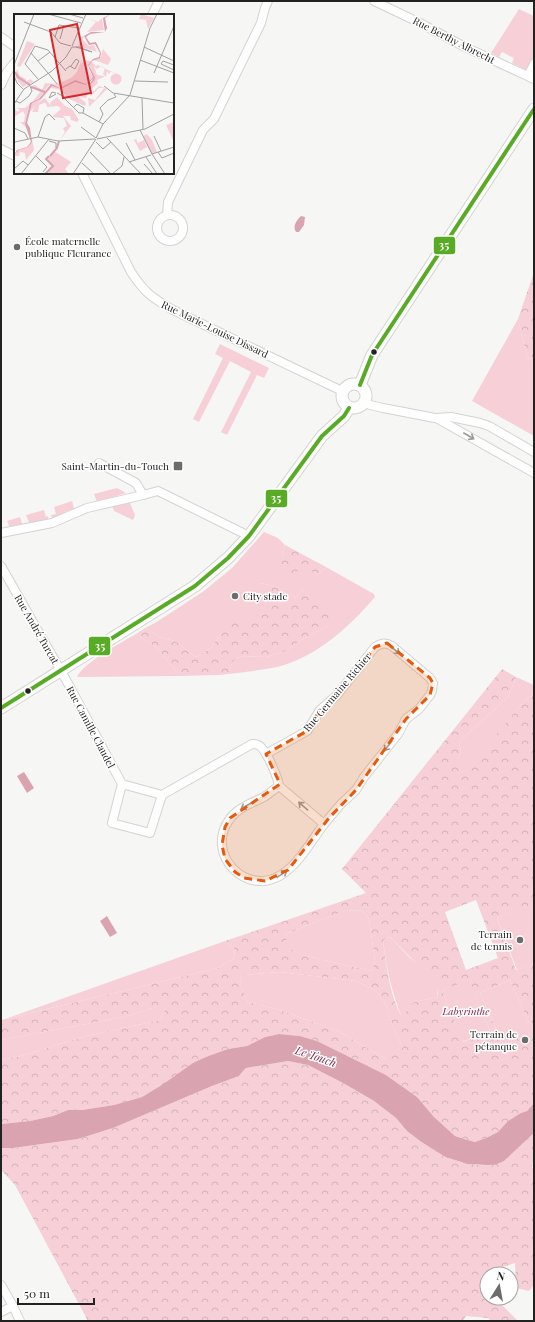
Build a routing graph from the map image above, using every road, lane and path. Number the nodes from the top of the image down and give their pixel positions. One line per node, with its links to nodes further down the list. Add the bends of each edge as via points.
1 (159, 1): 4 (street)
2 (268, 1): 15 (street, via 261,23 214,119 203,130 168,202)
3 (374, 1): 9 (street, Rue Berthy Albrecht, via 465,48)
4 (152, 14)
5 (1, 37): 6 (street)
6 (14, 46)
7 (14, 63): 10 (street)
8 (534, 64): 9 (street)
9 (531, 78)
10 (1, 85)
11 (534, 109): 16 (street, via 372,355)
12 (1, 149): 13 (street)
13 (14, 156)
14 (82, 174): 17 (street, Rue Marie-Louise Dissard, via 131,272 151,297)
15 (167, 215)
16 (360, 385): 17 (street, via 350,384); 18 (street, via 366,392)
17 (342, 392): 19 (street, via 342,401)
18 (365, 402): 19 (street, via 358,408); 20 (street)
19 (349, 408): 26 (street, via 322,436)
20 (435, 418): 21 (street, via 451,418 489,426); 23 (street, one-way to 23)
21 (534, 452)
22 (99, 463): 24 (street, via 136,483)
23 (534, 473)
24 (144, 495): 25 (street, via 87,508 52,523); 26 (street, via 158,491)
25 (1, 534)
26 (250, 536): 28 (street, via 195,586)
27 (1, 566): 28 (street, Rue André Turcat)
28 (61, 671): 29 (street); 31 (street, Rue Camille Claudel)
29 (1, 708)
30 (266, 754): 32 (street); 33 (street, via 260,746 252,744); 34 (street, Rue Germaine Richier, one-way to 34, via 307,731 320,710 337,695 375,647 382,643 392,646 430,678 433,683 430,696 406,719 398,734 356,790)
31 (122, 784): 33 (street); 33 (street, via 112,823 150,833)
32 (279, 786): 34 (street, one-way to 32); 34 (street, one-way to 34, via 236,812 225,827 223,853 236,872 255,881 265,881 282,875)
33 (162, 795)
34 (324, 824)
35 (1, 1285): 36 (street)
36 (13, 1306): 37 (street); 38 (street)
37 (1, 1312)
38 (20, 1321)

